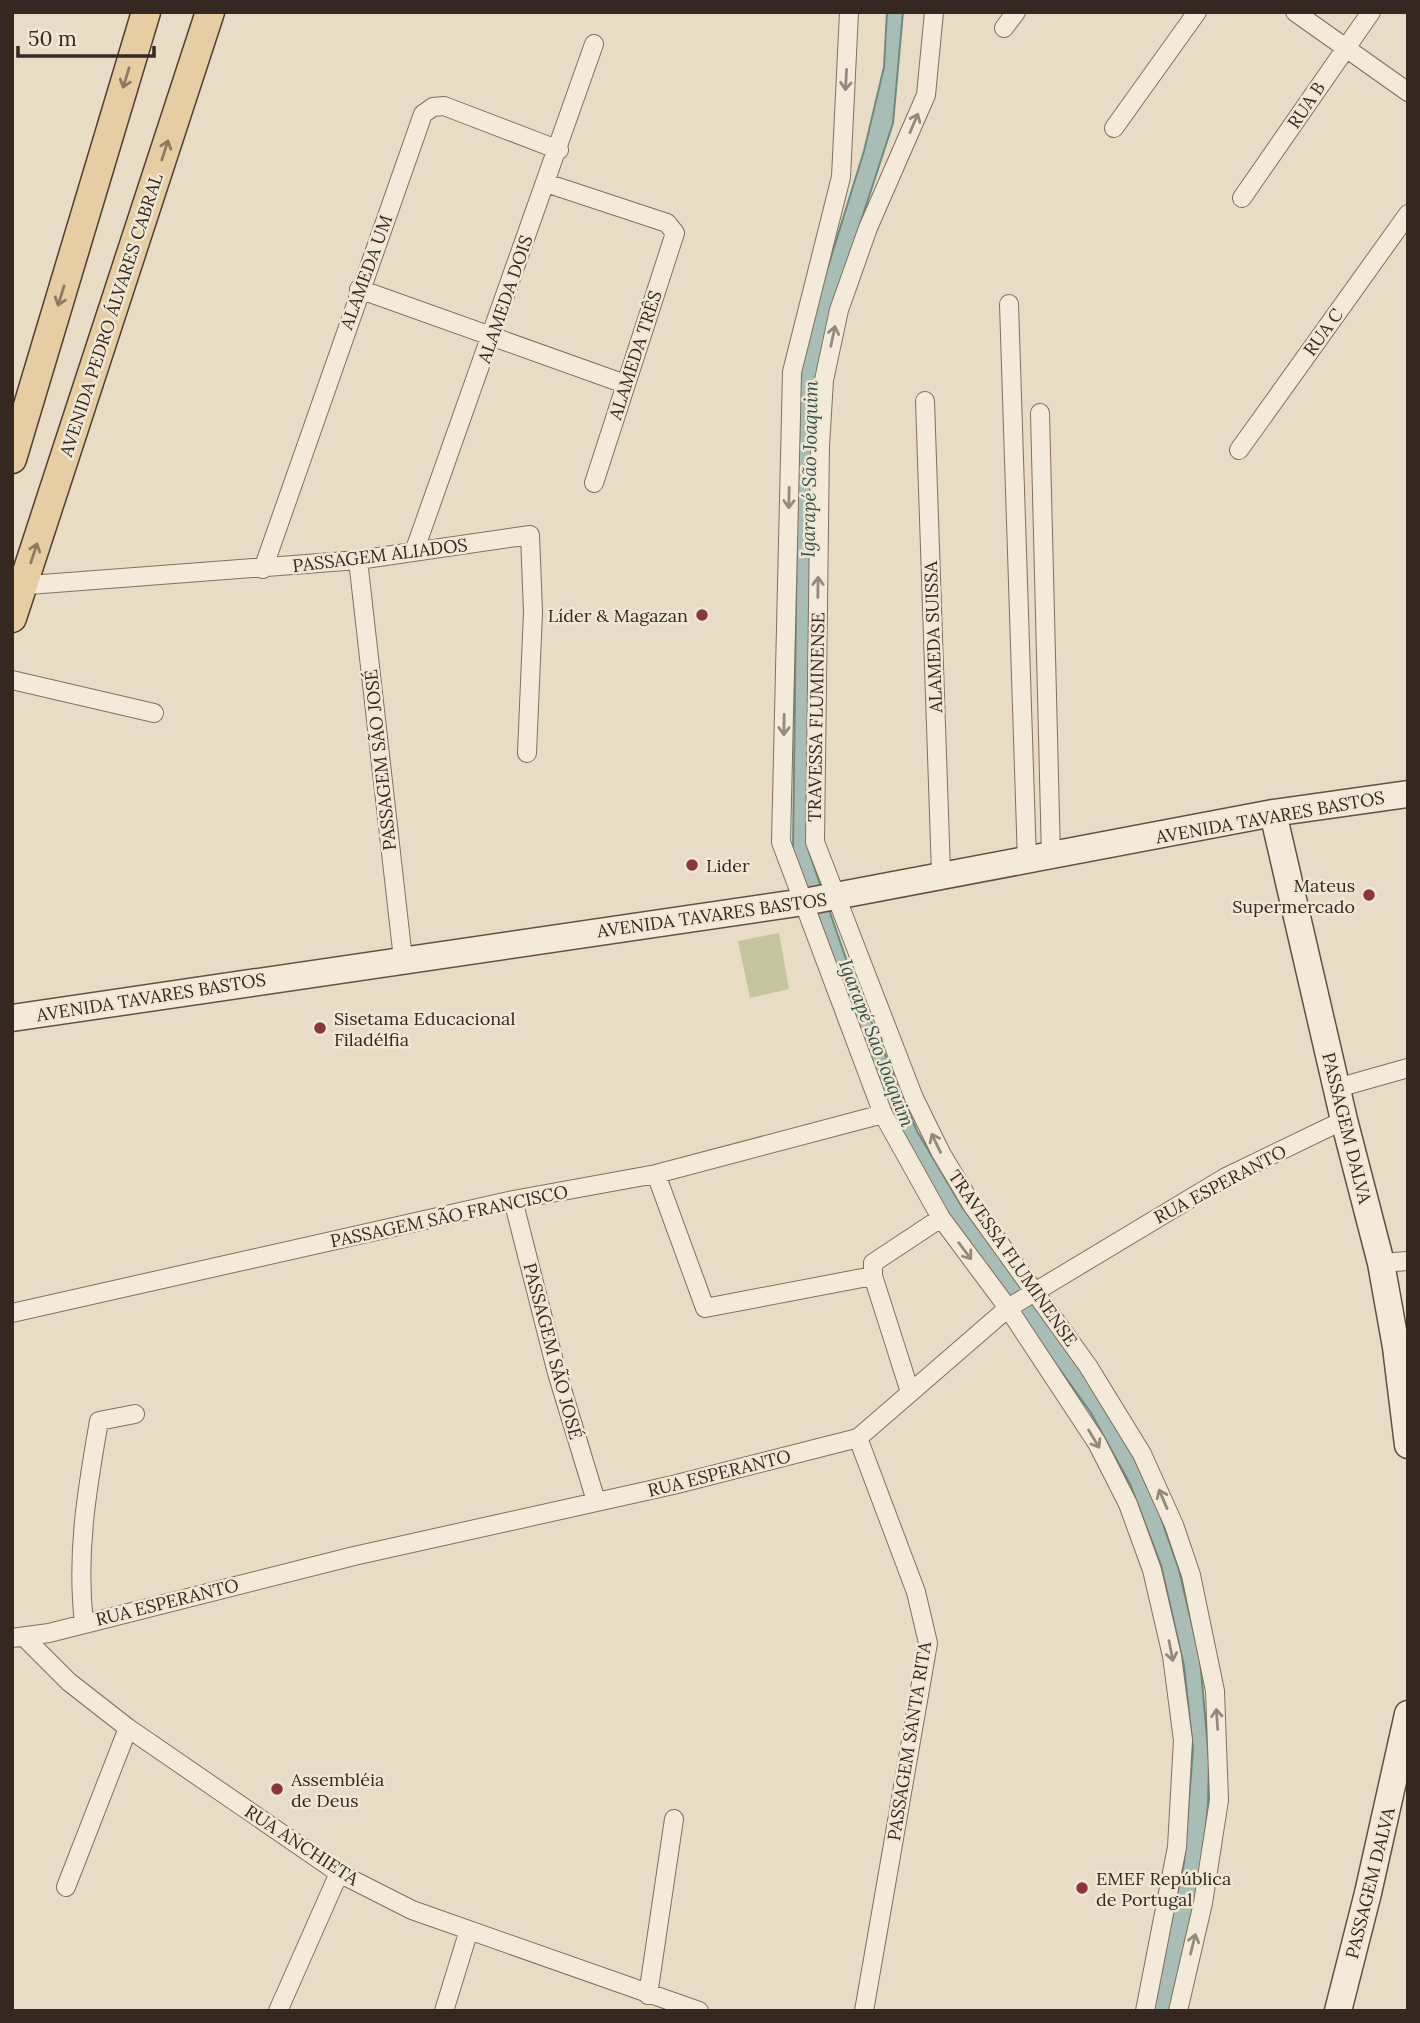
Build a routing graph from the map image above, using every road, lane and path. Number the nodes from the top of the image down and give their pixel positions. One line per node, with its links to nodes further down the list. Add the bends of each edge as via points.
1 (146, 12): 25 (main road, one-way to 25)
2 (210, 12): 30 (main road, AVENIDA PEDRO ÁLVARES CABRAL, one-way to 2)
3 (849, 12): 39 (street, one-way to 39, via 841,177 792,372 781,842)
4 (934, 12): 39 (street, TRAVESSA FLUMINENSE, one-way to 4, via 815,842 824,380 843,298 926,95)
5 (1016, 12): 9 (street)
6 (1198, 12): 13 (street)
7 (1295, 12): 11 (street)
8 (1371, 12): 11 (street, RUA B)
9 (1004, 28)
10 (594, 44): 14 (street, ALAMEDA DOIS)
11 (1346, 46): 12 (street); 16 (street, RUA B)
12 (1408, 92)
13 (1114, 128)
14 (559, 150): 15 (street, ALAMEDA DOIS); 18 (street, ALAMEDA UM, via 444,106 433,107 423,114)
15 (546, 183): 20 (street, ALAMEDA DOIS); 21 (street, ALAMEDA TRÊS, via 667,223 675,233)
16 (1242, 198)
17 (1408, 214): 24 (street, RUA C)
18 (359, 289): 20 (street); 29 (street, ALAMEDA UM)
19 (1009, 304): 37 (street)
20 (492, 336): 21 (street); 27 (street, ALAMEDA DOIS)
21 (625, 384): 26 (street, ALAMEDA TRÊS)
22 (925, 401): 38 (street, ALAMEDA SUISSA)
23 (1041, 413): 37 (street)
24 (1239, 450)
25 (12, 459)
26 (594, 483)
27 (414, 552): 28 (street, PASSAGEM ALIADOS); 34 (street, PASSAGEM ALIADOS, via 530,535 533,612)
28 (358, 560): 29 (street, PASSAGEM ALIADOS); 40 (street, PASSAGEM SÃO JOSÉ)
29 (263, 569): 30 (street, PASSAGEM ALIADOS)
30 (18, 586): 31 (main road, AVENIDA PEDRO ÁLVARES CABRAL)
31 (12, 618)
32 (12, 680): 33 (street)
33 (154, 713)
34 (527, 753)
35 (1408, 794): 36 (main road, AVENIDA TAVARES BASTOS)
36 (1273, 813): 37 (main road, AVENIDA TAVARES BASTOS); 43 (main road, PASSAGEM DALVA)
37 (1039, 859): 38 (main road, AVENIDA TAVARES BASTOS)
38 (941, 873): 39 (main road, AVENIDA TAVARES BASTOS)
39 (819, 899): 40 (main road, AVENIDA TAVARES BASTOS); 44 (street); 52 (street, TRAVESSA FLUMINENSE, one-way to 39, via 941,1153)
40 (403, 960): 41 (main road, AVENIDA TAVARES BASTOS)
41 (12, 1018)
42 (1408, 1068): 43 (street)
43 (1337, 1088): 45 (main road, PASSAGEM DALVA)
44 (883, 1114): 46 (street, PASSAGEM SÃO FRANCISCO); 48 (street)
45 (1344, 1121): 50 (main road, PASSAGEM DALVA); 52 (street, RUA ESPERANTO, via 1226,1177)
46 (656, 1174): 47 (street, PASSAGEM SÃO FRANCISCO); 51 (street, via 705,1308)
47 (513, 1200): 54 (street, PASSAGEM SÃO FRANCISCO); 59 (street, PASSAGEM SÃO JOSÉ, via 557,1373)
48 (940, 1218): 51 (street, via 873,1263); 53 (street, one-way to 53)
49 (1408, 1261): 50 (street)
50 (1381, 1263): 58 (main road, PASSAGEM DALVA)
51 (873, 1276): 55 (street)
52 (1032, 1293): 53 (street, RUA ESPERANTO); 74 (street, TRAVESSA FLUMINENSE, one-way to 52, via 1203,1903 1219,1800 1211,1662 1191,1575 1142,1454 1088,1366)
53 (1010, 1307): 55 (street, RUA ESPERANTO); 73 (street, one-way to 73, via 1097,1443 1128,1504 1152,1570 1172,1656 1183,1741 1177,1847)
54 (12, 1313)
55 (910, 1392): 57 (street, RUA ESPERANTO)
56 (135, 1415): 60 (street, via 99,1421 83,1521 79,1577)
57 (858, 1438): 59 (street, RUA ESPERANTO); 72 (street, PASSAGEM SANTA RITA, via 916,1592 928,1643)
58 (1408, 1445)
59 (596, 1501): 60 (street, RUA ESPERANTO)
60 (84, 1623): 61 (street, RUA ESPERANTO)
61 (18, 1638): 63 (street, RUA ANCHIETA)
62 (1408, 1714): 75 (main road, PASSAGEM DALVA)
63 (128, 1728): 65 (street, RUA ANCHIETA); 66 (street)
64 (674, 1819): 68 (street)
65 (339, 1873): 67 (street, RUA ANCHIETA, via 412,1910); 69 (street)
66 (66, 1887)
67 (468, 1930): 68 (street, RUA ANCHIETA); 70 (street)
68 (648, 1995): 71 (street, RUA ANCHIETA)
69 (278, 2011)
70 (444, 2011)
71 (699, 2011)
72 (864, 2011)
73 (1145, 2011)
74 (1178, 2011)
75 (1338, 2011)

